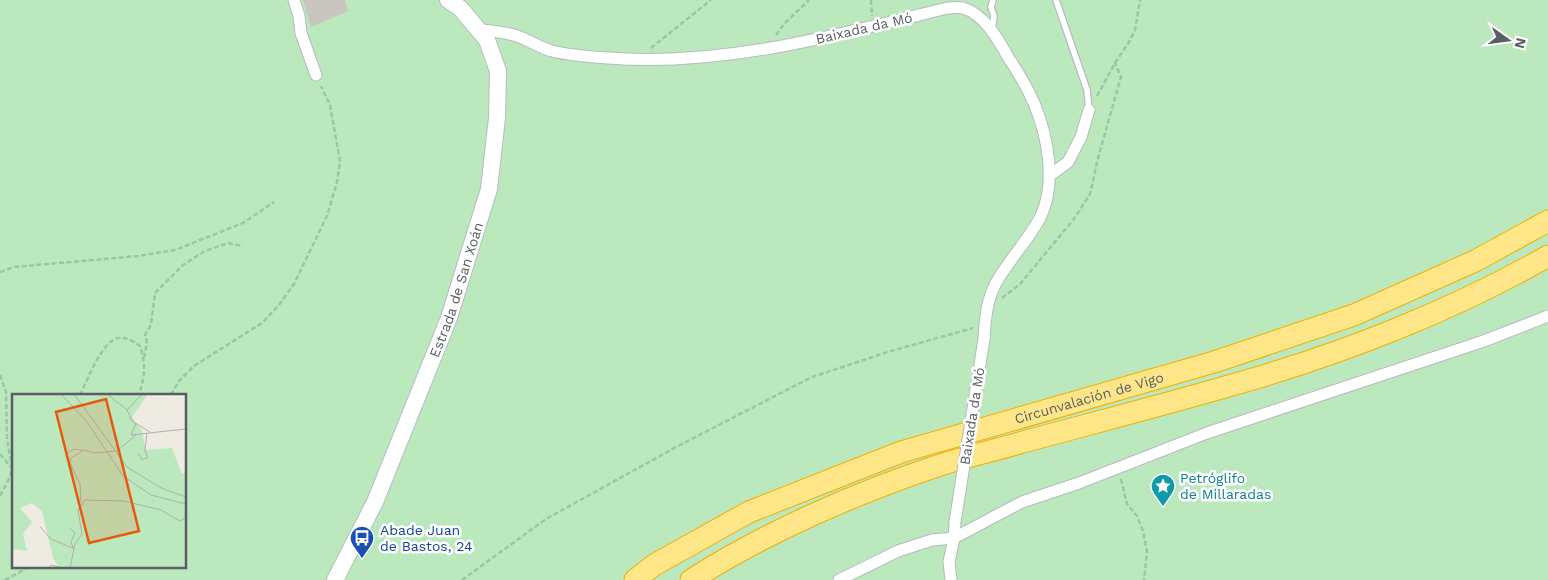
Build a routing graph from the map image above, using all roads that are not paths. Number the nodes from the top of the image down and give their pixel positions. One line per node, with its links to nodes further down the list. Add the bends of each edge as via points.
1 (294, 0): 7 (street, via 301,33)
2 (448, 0): 5 (street, Estrada de San Xoán)
3 (993, 0): 6 (lane)
4 (1056, 0): 8 (lane, via 1087,90)
5 (480, 30): 6 (street, Baixada da Mó, via 501,32 552,51 644,60 685,59 770,47 948,8 973,12); 14 (street, Estrada de San Xoán, via 498,71 497,118 489,190 449,318 375,502)
6 (992, 32): 9 (street, Baixada da Mó, via 1034,102 1043,128)
7 (316, 75)
8 (1089, 110): 9 (street, via 1081,137 1068,162)
9 (1049, 176): 13 (street, Baixada da Mó, bridge, via 1047,201 1040,218 996,282 988,304)
10 (1548, 221): 15 (highway, Circunvalación de Vigo, via 1475,261 1354,315 1214,362 901,452 749,512 654,564)
11 (1548, 256): 16 (highway, Circunvalación de Vigo, via 1425,316 1332,353 1242,383 945,464 898,480 793,525)
12 (1548, 316): 13 (street, via 1481,342 1207,433 1022,502)
13 (954, 538): 17 (street, via 932,540 898,552); 18 (street, Baixada da Mó, via 949,562)
14 (335, 580)
15 (635, 580)
16 (691, 580)
17 (839, 580)
18 (951, 580)

